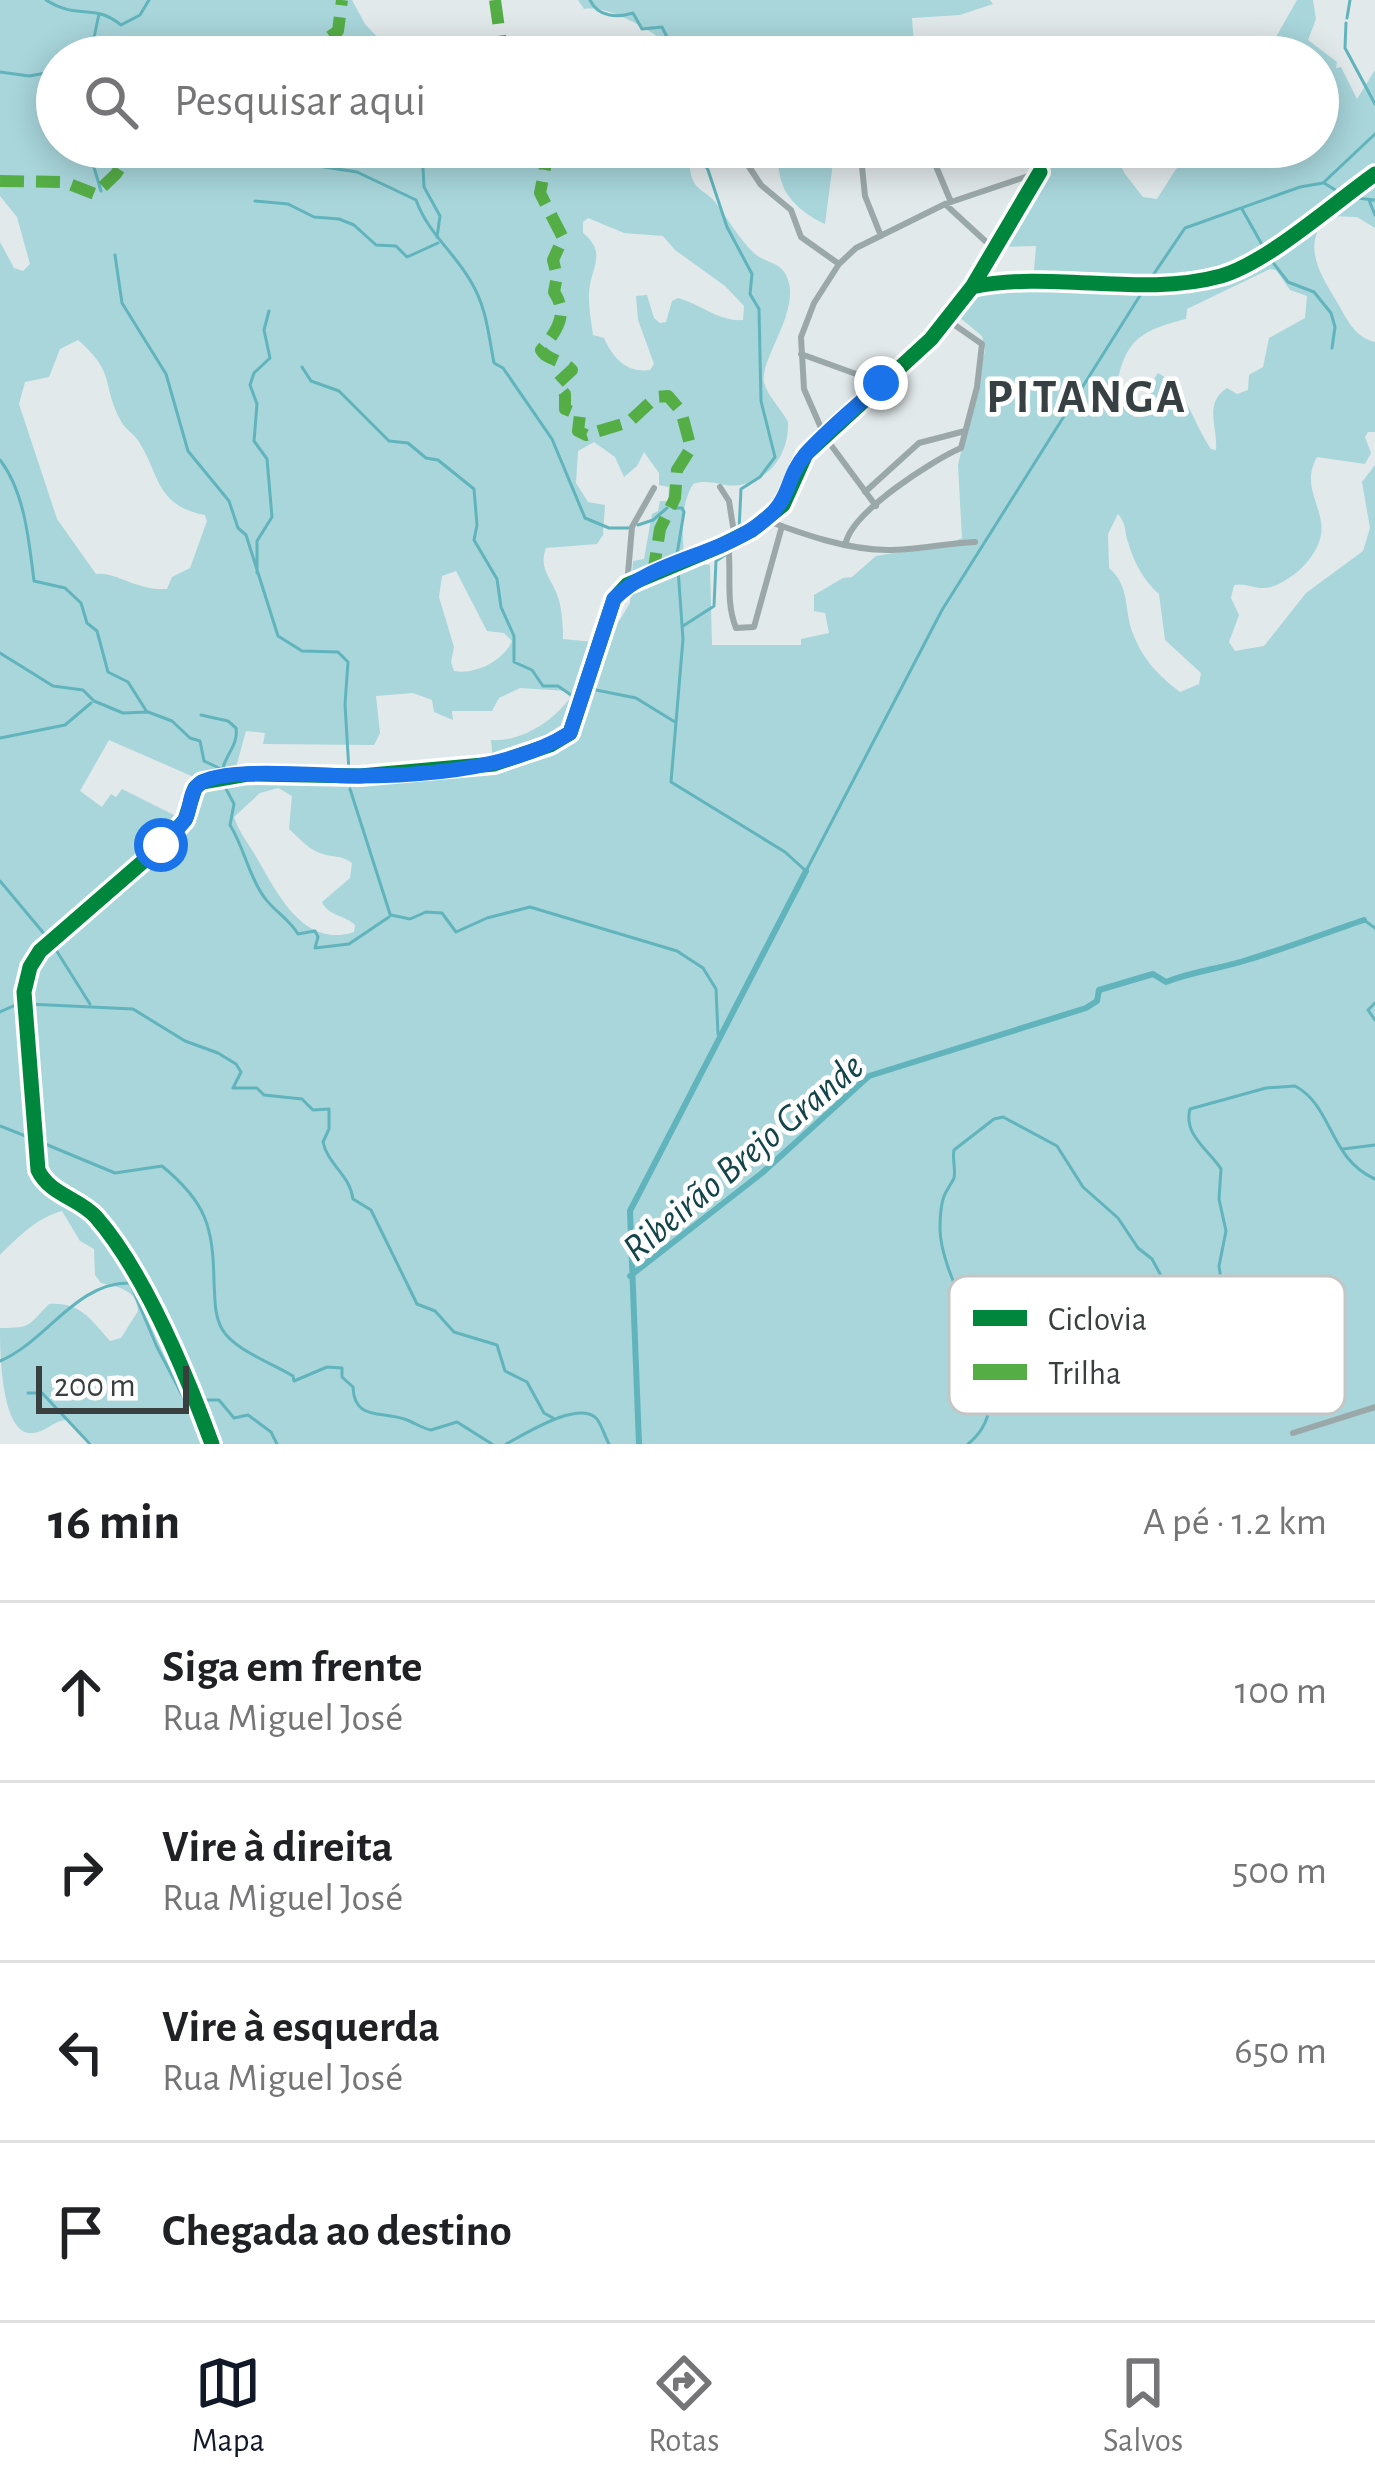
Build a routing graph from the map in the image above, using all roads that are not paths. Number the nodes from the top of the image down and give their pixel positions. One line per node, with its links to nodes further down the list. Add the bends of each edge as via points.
1 (749, 168): 8 (street, via 791,210 801,237)
2 (862, 168): 6 (street)
3 (936, 168): 5 (street)
4 (1375, 174): 9 (street, via 1222,275)
5 (948, 203): 6 (street); 7 (street); 7 (street, via 1040,172)
6 (881, 236): 8 (street)
7 (995, 250): 9 (street)
8 (839, 264): 11 (street, via 814,303)
9 (972, 287): 10 (street)
10 (946, 320): 12 (street); 13 (street, via 982,344)
11 (801, 354): 12 (street); 14 (street, via 804,389)
12 (881, 383): 14 (street)
13 (965, 431): 17 (street, via 919,443); 18 (street, via 961,448 929,462)
14 (825, 437): 17 (street); 19 (street)
15 (720, 487): 21 (street)
16 (654, 488): 24 (street, via 632,527)
17 (865, 491): 18 (street)
18 (875, 506): 22 (street)
19 (765, 520): 20 (street); 21 (street)
20 (782, 526): 21 (street, via 750,629 736,628 731,616); 22 (street)
21 (732, 541): 24 (street)
22 (846, 542): 23 (street, via 892,550)
23 (975, 542)
24 (627, 585): 27 (street, via 608,610 570,733 494,764 202,782 185,820 54,935 30,967 24,992 38,1170 95,1217 124,1258 178,1357)
25 (1375, 1407): 26 (street)
26 (1293, 1433)
27 (212, 1444)

